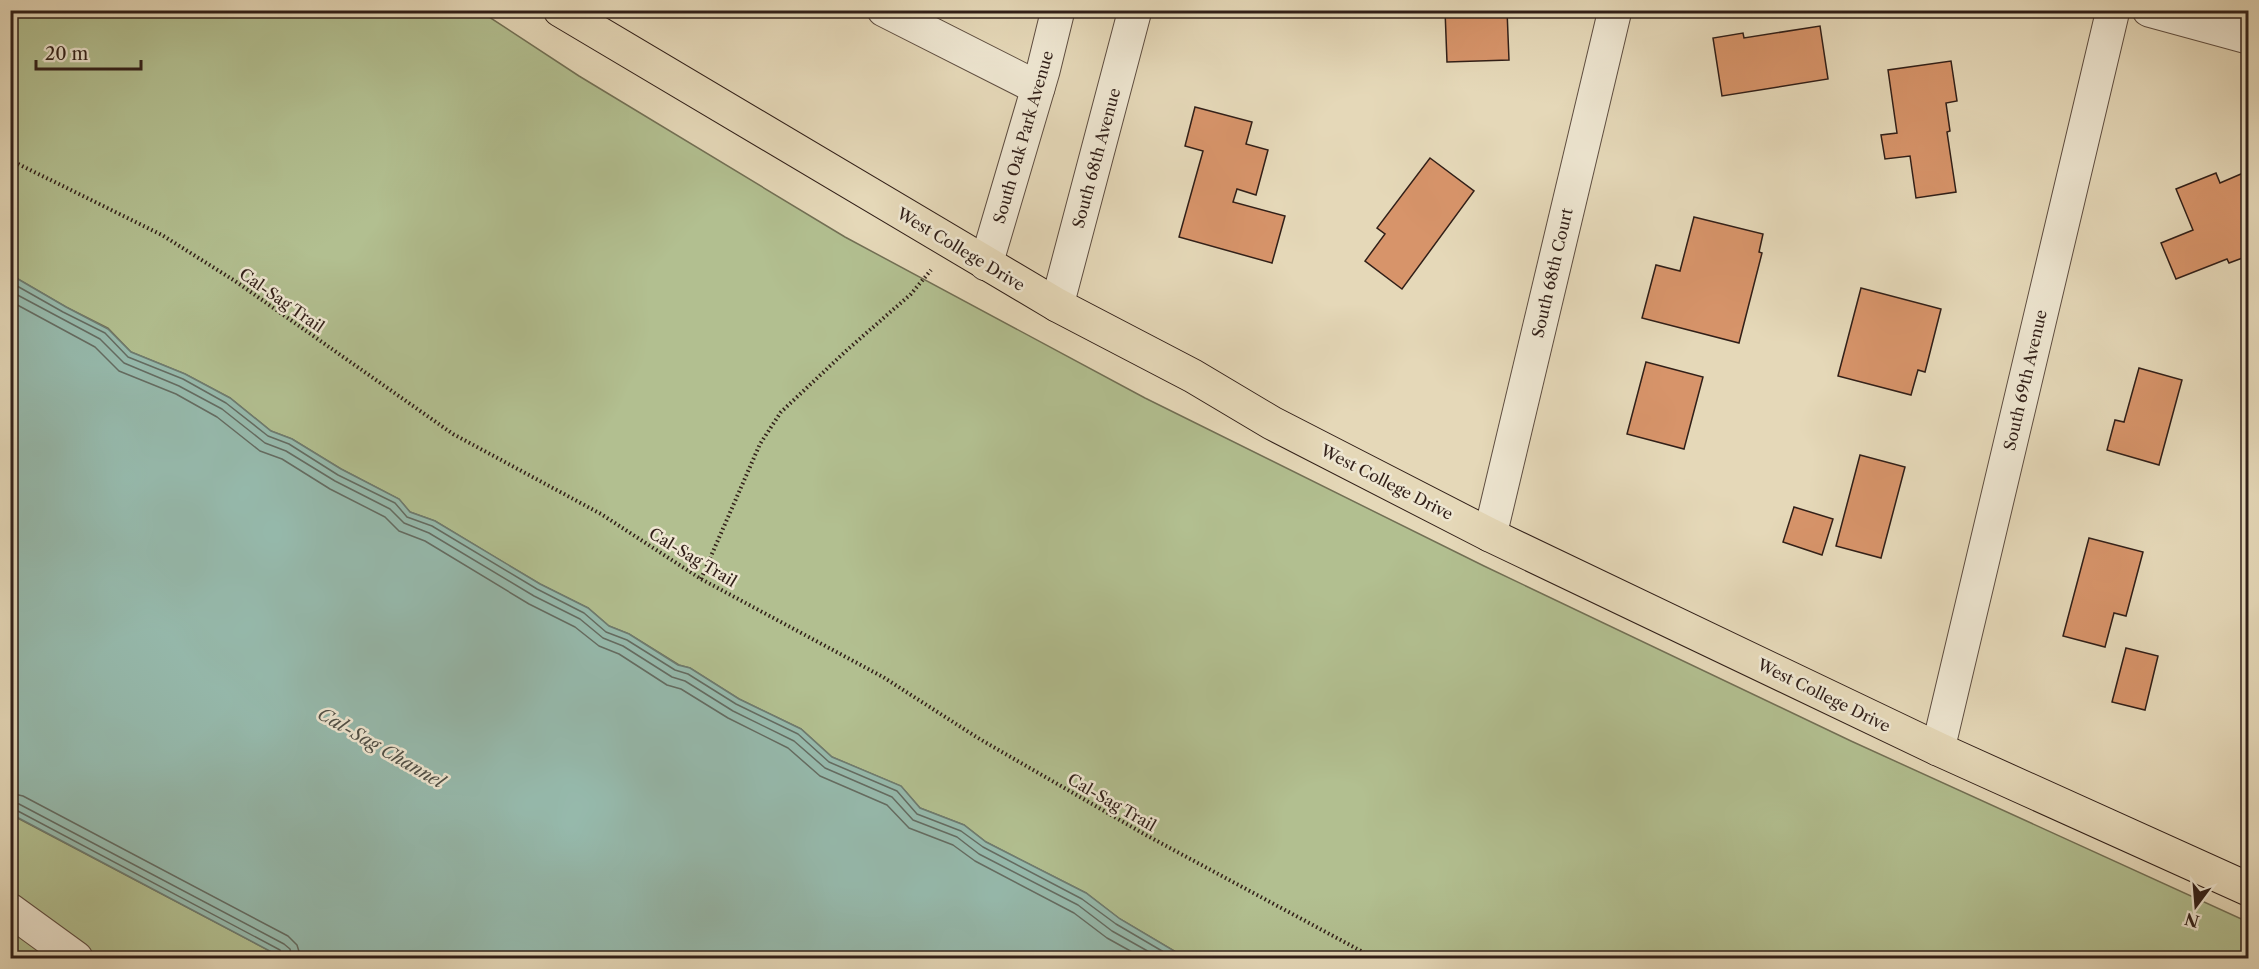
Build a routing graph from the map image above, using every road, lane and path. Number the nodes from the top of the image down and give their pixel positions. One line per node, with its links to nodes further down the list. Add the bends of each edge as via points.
1 (560, 10): 11 (main road, West College Drive)
2 (884, 10): 9 (street)
3 (1058, 10): 9 (street, South Oak Park Avenue)
4 (1135, 10): 13 (street, South 68th Avenue)
5 (1615, 10): 14 (street, South 68th Court)
6 (2113, 10): 16 (street, South 69th Avenue)
7 (2149, 10): 8 (street)
8 (2248, 37)
9 (1038, 88): 12 (street, South Oak Park Avenue)
10 (10, 160): 15 (path, Cal-Sag Trail, via 162,235 235,281 453,434 601,514)
11 (946, 240): 12 (main road, West College Drive); 15 (path, via 927,277 911,294 782,412 760,444)
12 (986, 264): 13 (main road, West College Drive)
13 (1057, 305): 14 (main road, West College Drive, via 1193,376 1272,423)
14 (1490, 535): 16 (main road, West College Drive)
15 (701, 579): 20 (path, Cal-Sag Trail, via 883,677 978,738 1144,834)
16 (1938, 749): 17 (main road, West College Drive)
17 (2248, 889)
18 (10, 910): 19 (street)
19 (76, 958)
20 (1374, 958)

